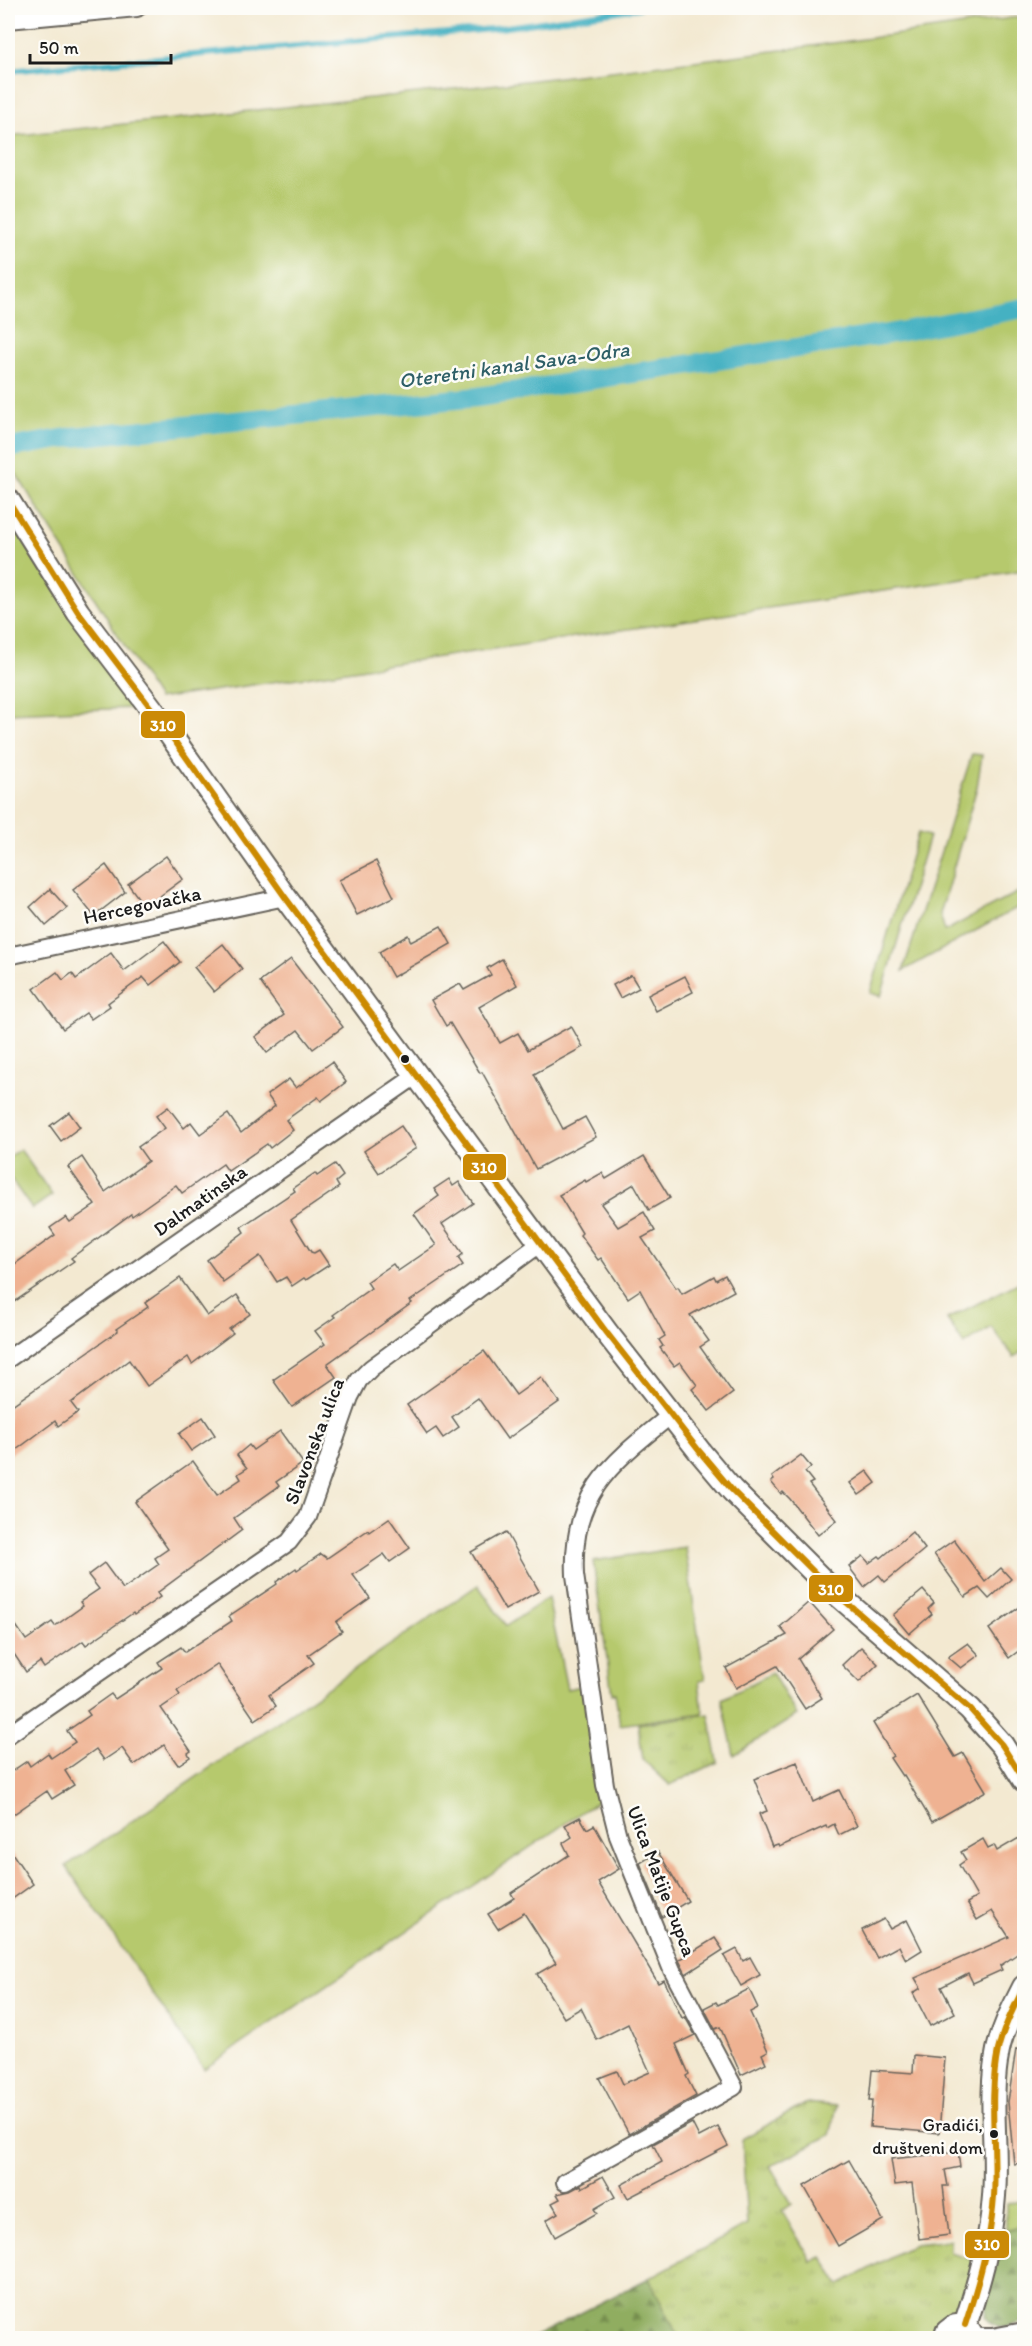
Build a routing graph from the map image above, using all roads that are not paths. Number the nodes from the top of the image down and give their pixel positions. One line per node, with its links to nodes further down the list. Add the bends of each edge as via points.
1 (137, 8): 2 (street)
2 (43, 12): 3 (street)
3 (8, 20)
4 (8, 500): 5 (street, via 78,612)
5 (285, 897): 6 (street, Hercegovačka); 7 (street)
6 (8, 956)
7 (417, 1075): 8 (street); 9 (street, Dalmatinska)
8 (541, 1243): 10 (street); 11 (street, Slavonska ulica, via 393,1350 359,1380 308,1518 289,1542)
9 (8, 1359)
10 (671, 1415): 12 (street, via 732,1490 831,1589 970,1709 1002,1745); 14 (street, Ulica Matije Gupca, via 610,1467 585,1503 577,1527 575,1575 605,1785 618,1836 672,1970 734,2087)
11 (8, 1735)
12 (1024, 1780)
13 (1024, 1987): 16 (street, via 1010,2014 994,2077 993,2217)
14 (565, 2182)
15 (1024, 2331): 16 (street, via 992,2337)
16 (970, 2334): 17 (street, via 956,2325)
17 (946, 2338)

